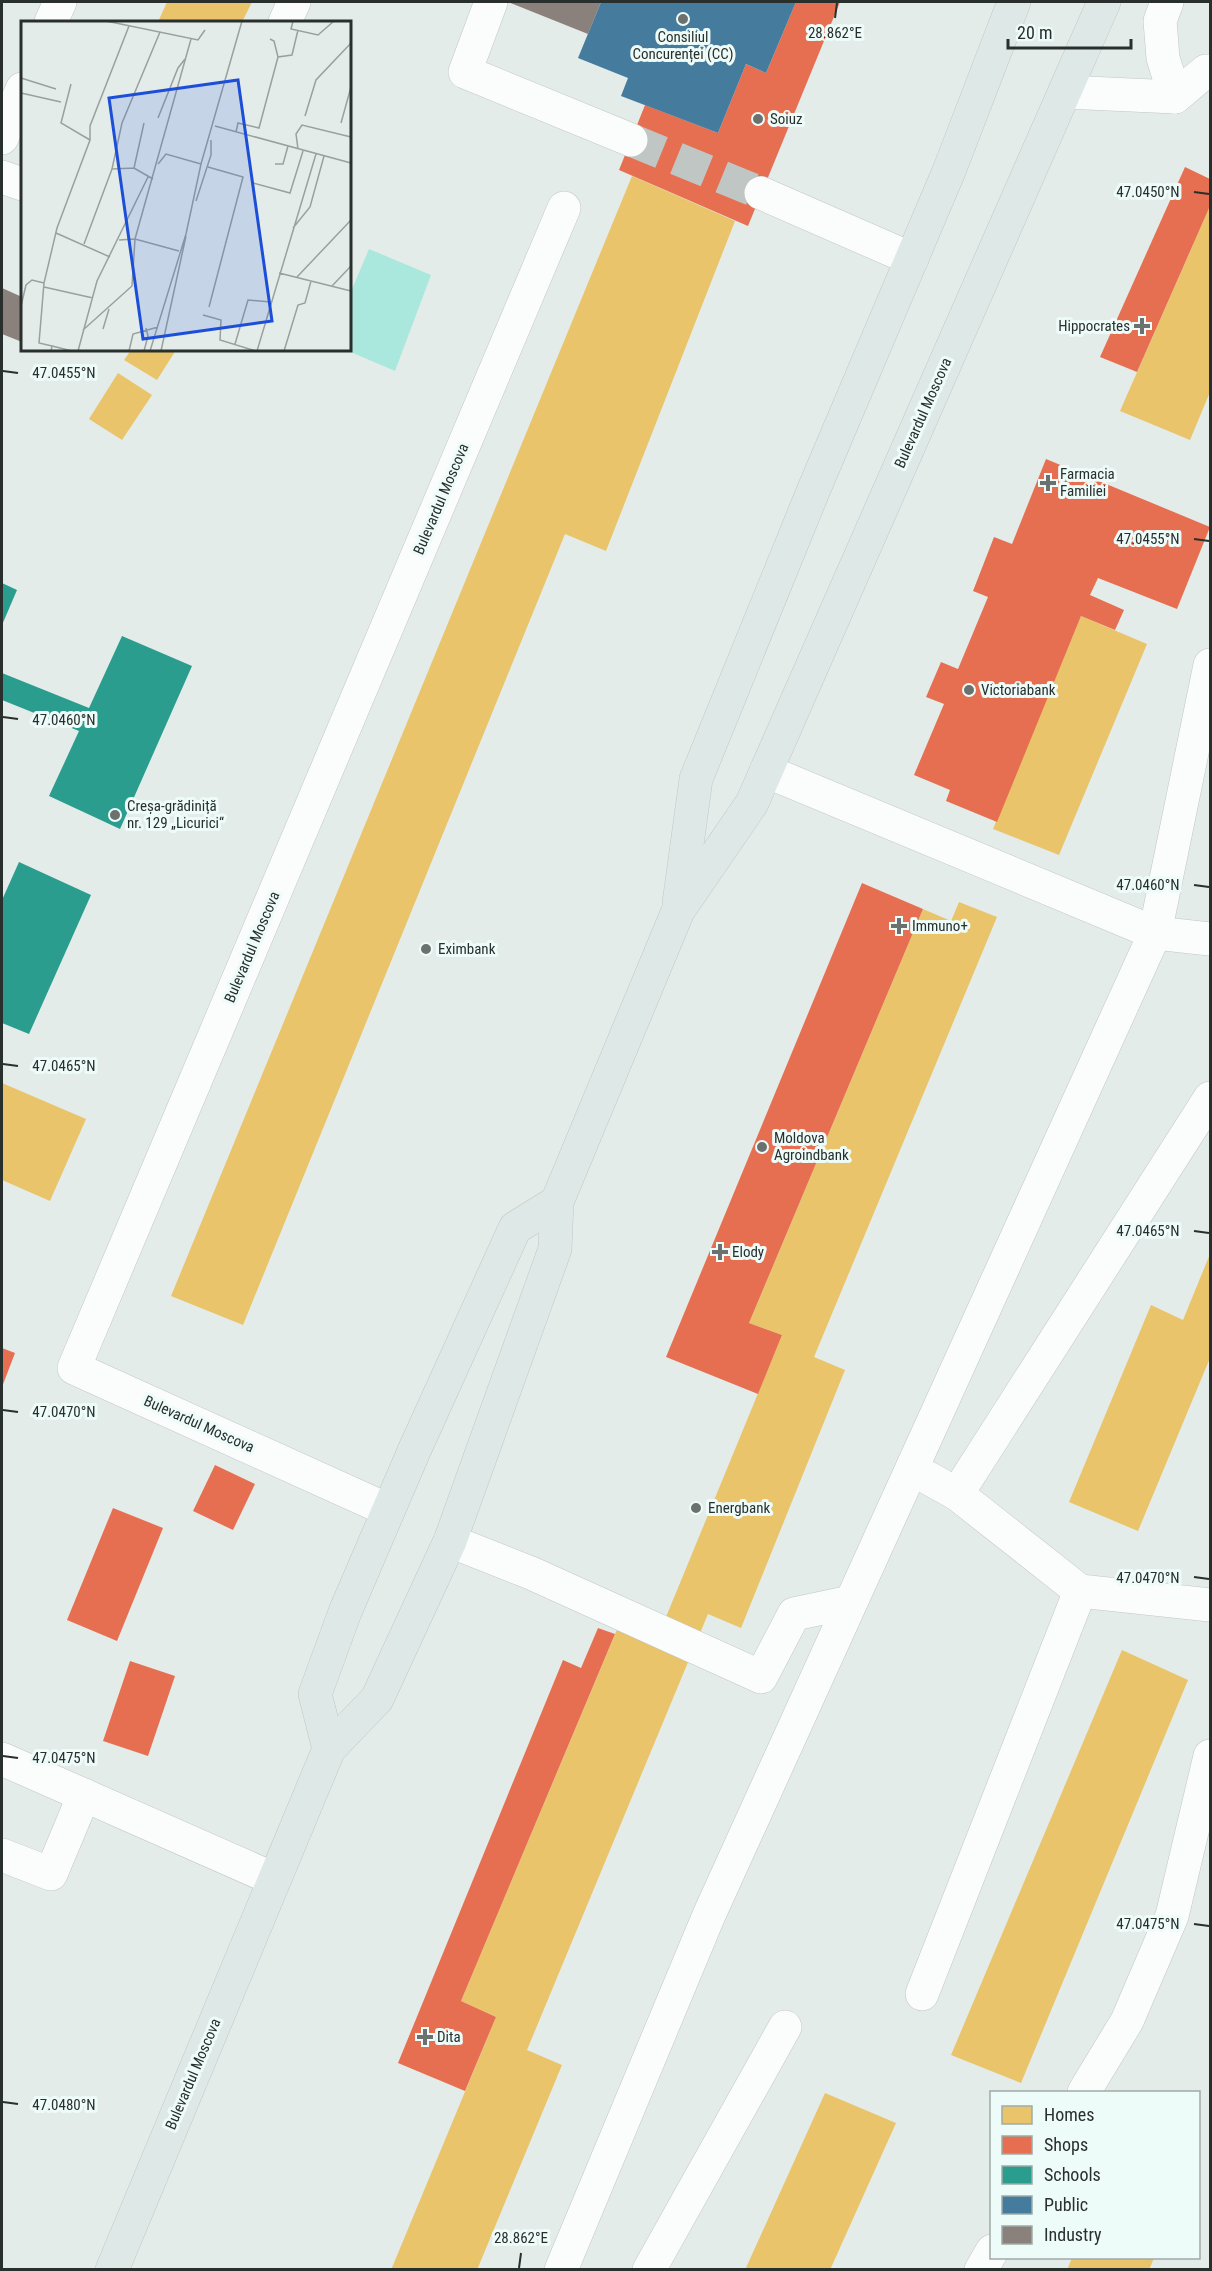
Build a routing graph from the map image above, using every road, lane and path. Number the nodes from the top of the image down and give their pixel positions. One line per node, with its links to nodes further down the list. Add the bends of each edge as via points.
1 (60, 2): 7 (street)
2 (294, 2): 8 (street)
3 (491, 2): 14 (street, via 465,72)
4 (1014, 2): 19 (main road, Bulevardul Moscova)
5 (1104, 2): 11 (main road, Bulevardul Moscova)
6 (1167, 2): 12 (street, via 1160,21 1164,58)
7 (51, 21)
8 (285, 21)
9 (1210, 70): 12 (street)
10 (21, 91): 13 (street)
11 (1065, 92): 12 (street); 21 (main road, Bulevardul Moscova)
12 (1175, 98)
13 (2, 138)
14 (631, 140)
15 (2, 177): 16 (street)
16 (21, 184)
17 (761, 193): 19 (street)
18 (564, 208): 29 (street, Bulevardul Moscova, via 74,1368)
19 (912, 259): 22 (main road, Bulevardul Moscova, via 696,779)
20 (1210, 664): 23 (street)
21 (766, 771): 22 (main road, Bulevardul Moscova, via 752,803); 23 (street)
22 (678, 911): 26 (main road, Bulevardul Moscova)
23 (1155, 933): 24 (street); 27 (street)
24 (1210, 939)
25 (1210, 1098): 28 (street)
26 (557, 1202): 29 (main road, via 515,1228); 30 (main road, Bulevardul Moscova, via 555,1249)
27 (912, 1469): 28 (street); 32 (street)
28 (957, 1494): 31 (street)
29 (388, 1510): 34 (main road, via 315,1694)
30 (450, 1540): 32 (street, via 761,1677 794,1614); 34 (main road, Bulevardul Moscova, via 377,1699)
31 (1080, 1591): 33 (street); 40 (street)
32 (851, 1602): 45 (street, via 708,1915)
33 (1210, 1605)
34 (328, 1749): 39 (main road, Bulevardul Moscova)
35 (1210, 1756): 42 (street, via 1172,1916 1127,2021)
36 (2, 1759): 37 (street)
37 (84, 1795): 38 (street, via 51,1874); 39 (street)
38 (2, 1855)
39 (274, 1879): 44 (main road, Bulevardul Moscova)
40 (922, 1994)
41 (785, 2027): 46 (street)
42 (1085, 2091)
43 (990, 2254): 47 (street)
44 (112, 2270)
45 (561, 2270)
46 (649, 2270)
47 (981, 2270)

